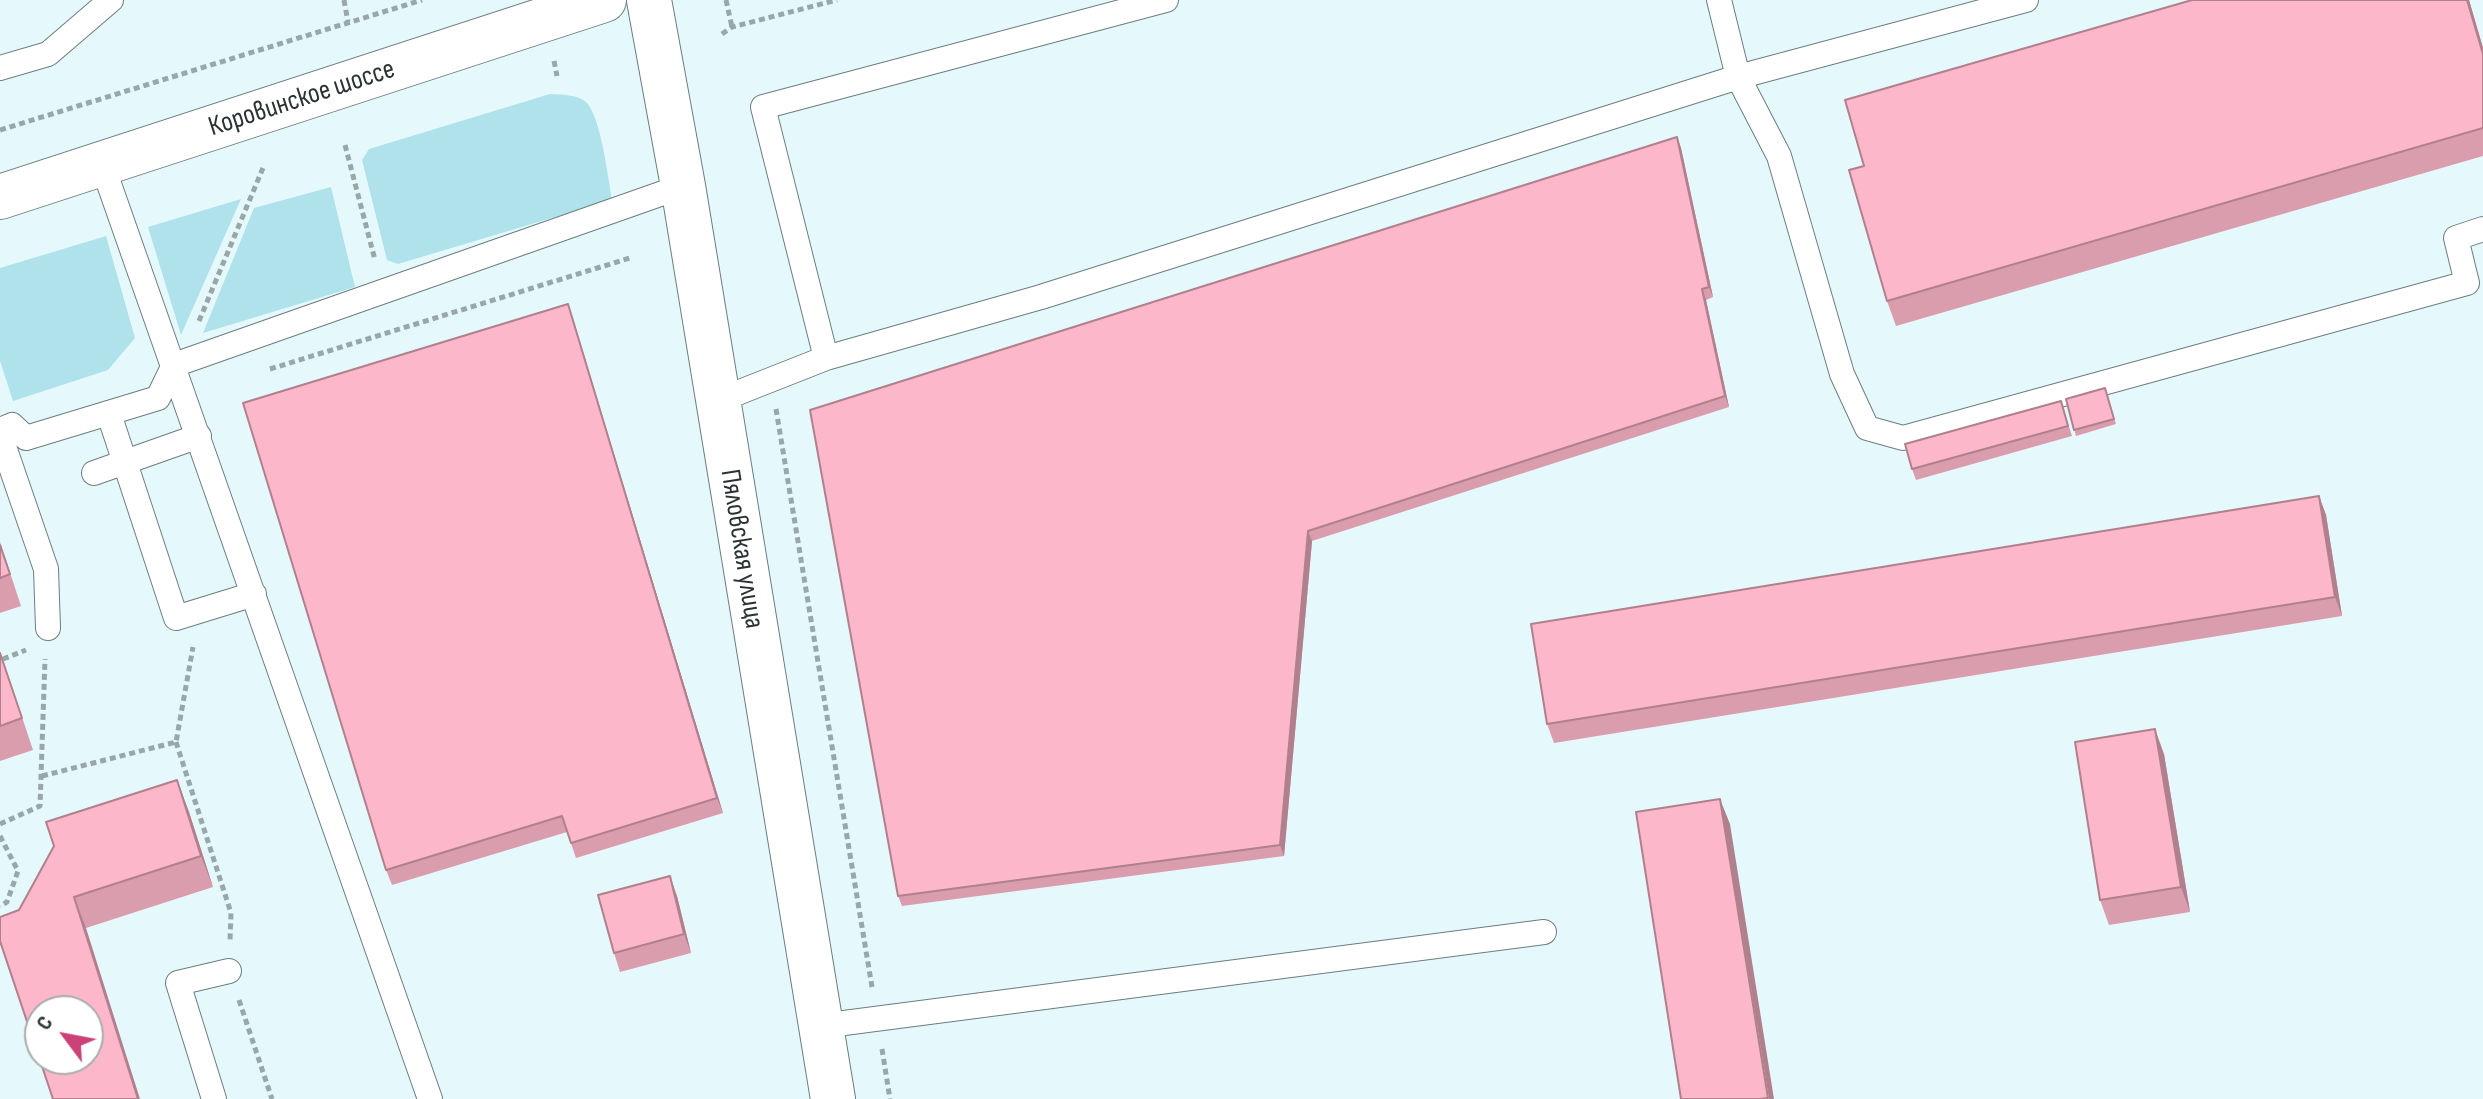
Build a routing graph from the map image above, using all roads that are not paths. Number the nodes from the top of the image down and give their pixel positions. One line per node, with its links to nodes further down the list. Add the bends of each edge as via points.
1 (111, 0): 7 (lane, via 48,54)
2 (604, 0): 9 (street, Коровинское шоссе)
3 (649, 0): 10 (street, Пяловская улица)
4 (1166, 0): 13 (lane, via 763,107)
5 (1719, 0): 8 (lane)
6 (2026, 0): 8 (lane)
7 (0, 68)
8 (1738, 77): 12 (lane, via 1779,156 1842,374 1867,428 1903,438 2467,283 2456,238); 13 (lane, via 1041,297)
9 (102, 164): 11 (street, Коровинское шоссе); 14 (lane)
10 (683, 186): 14 (lane); 15 (street, Пяловская улица)
11 (0, 197)
12 (2483, 229)
13 (826, 358): 15 (lane)
14 (178, 364): 16 (lane, via 158,398); 18 (lane)
15 (717, 401): 25 (street, Пяловская улица)
16 (109, 414): 17 (lane, via 26,438 12,425); 19 (lane)
17 (0, 433): 22 (lane, via 46,569)
18 (199, 436): 19 (lane); 21 (lane)
19 (125, 462): 20 (lane); 21 (lane, via 176,618)
20 (94, 473)
21 (254, 594): 27 (lane)
22 (48, 628)
23 (1544, 932): 25 (lane)
24 (229, 971): 26 (lane, via 178,983)
25 (821, 1026): 28 (street, Пяловская улица)
26 (214, 1099)
27 (430, 1099)
28 (833, 1099)

